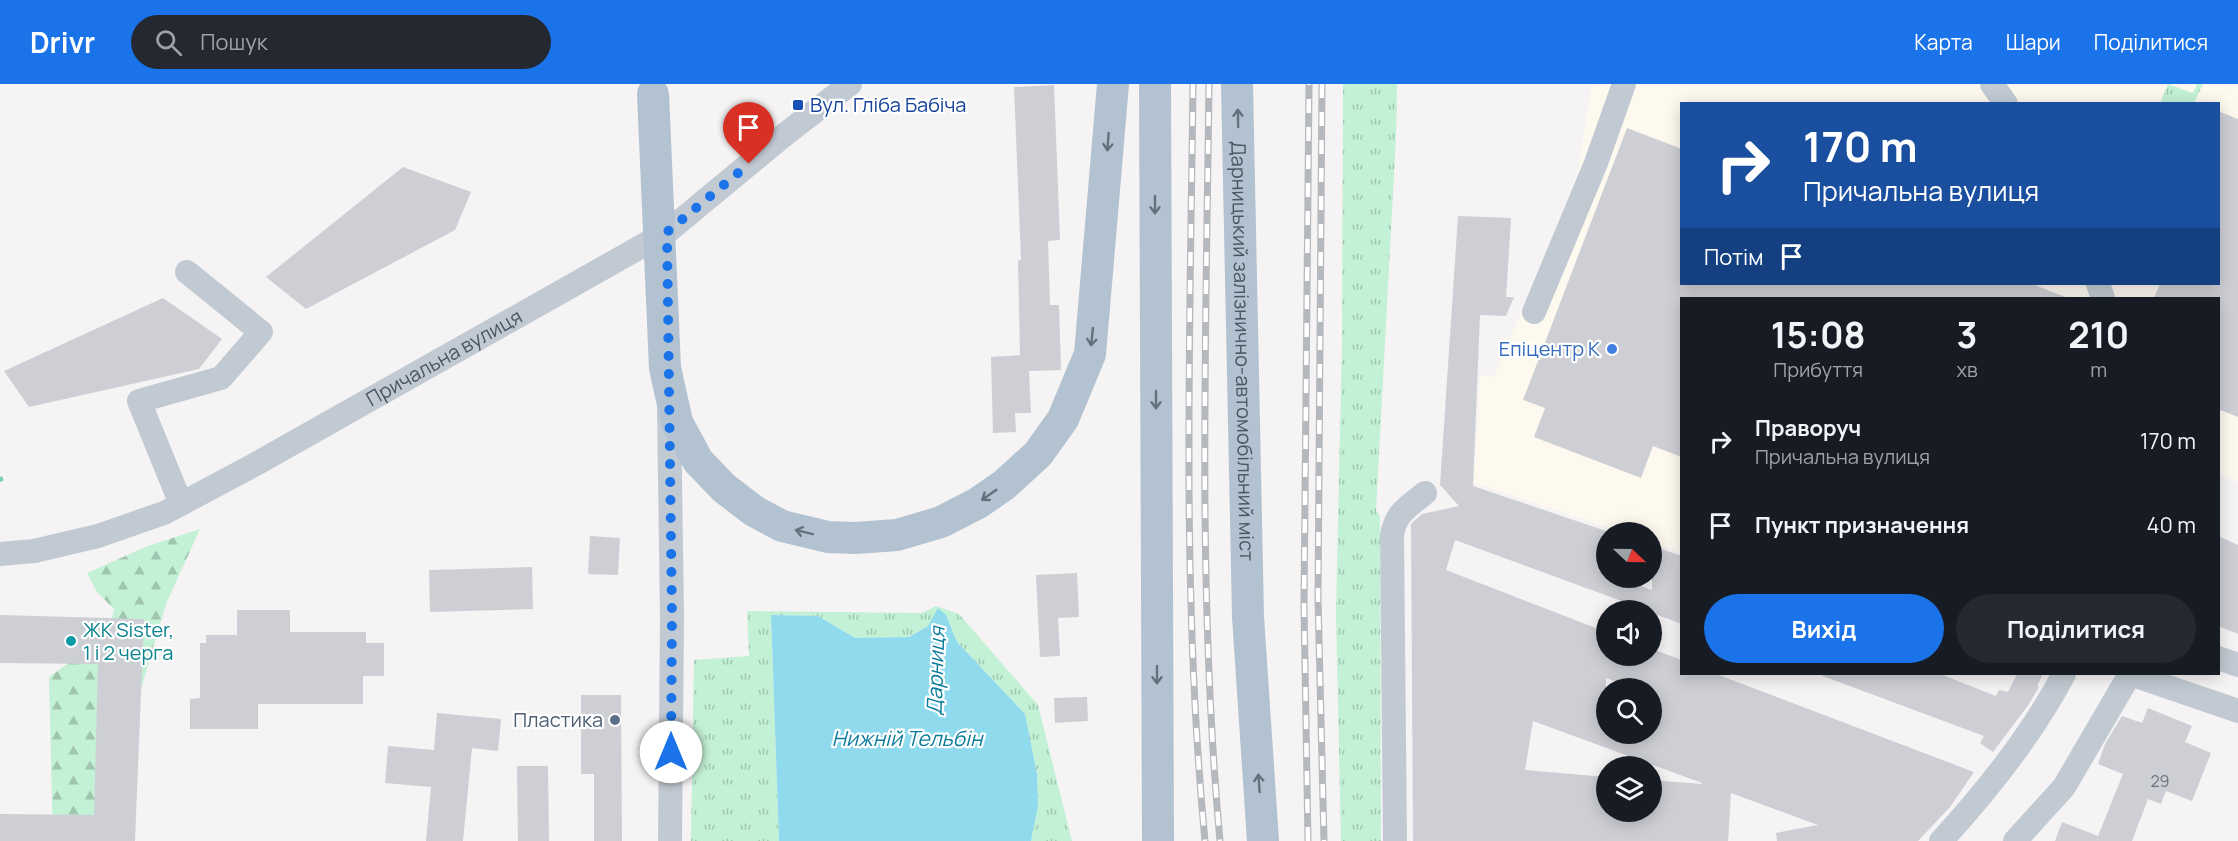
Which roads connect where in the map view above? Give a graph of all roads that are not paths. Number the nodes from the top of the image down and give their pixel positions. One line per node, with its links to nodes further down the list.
1 (850, 84): 9 (street, Причальна вулиця)
2 (1113, 84): 7 (main road, one-way to 7, bridge)
3 (1155, 84): 22 (main road, one-way to 22)
4 (1237, 84): 23 (main road, Дарницький залізнично-автомобільний міст, one-way to 4)
5 (1624, 84): 11 (street)
6 (1992, 84): 8 (street)
7 (653, 87)
8 (2005, 102)
9 (667, 232): 13 (street, Причальна вулиця); 21 (street)
10 (187, 272): 13 (street)
11 (1534, 312)
12 (1425, 493): 24 (street)
13 (181, 504): 14 (street, Причальна вулиця)
14 (0, 554)
15 (2220, 659): 16 (street)
16 (2238, 665)
17 (2063, 675): 25 (street)
18 (2129, 675): 26 (street)
19 (2133, 675): 20 (street)
20 (2238, 711)
21 (670, 841)
22 (1158, 841)
23 (1263, 841)
24 (1395, 841)
25 (1941, 841)
26 (2015, 841)

